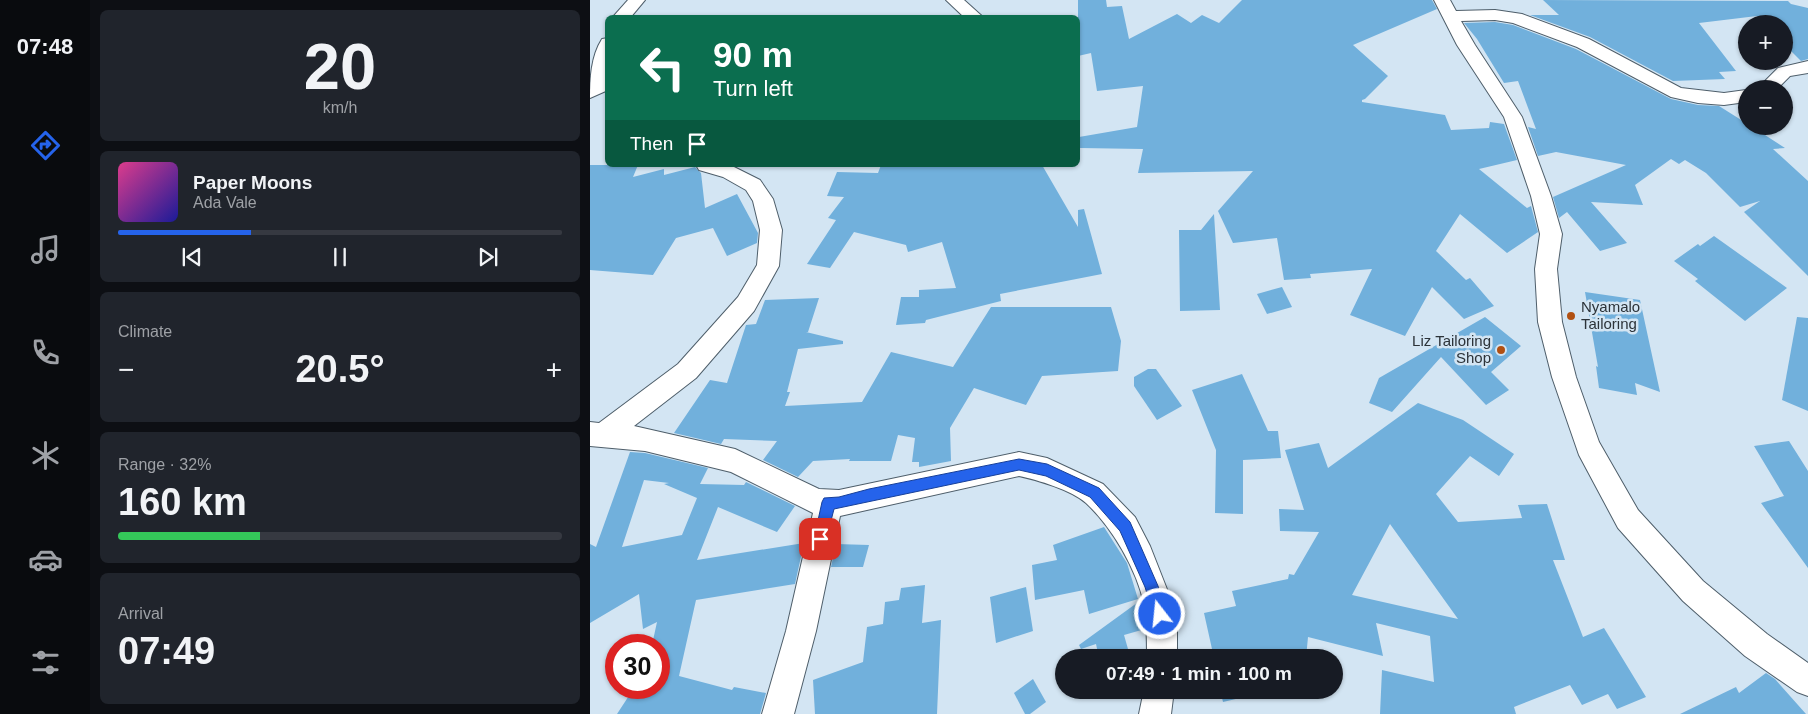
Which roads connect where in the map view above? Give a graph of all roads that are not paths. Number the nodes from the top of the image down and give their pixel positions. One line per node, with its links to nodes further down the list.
1 (637, 0): 4 (street)
2 (954, 0): 5 (street)
3 (1446, 8): 10 (street); 15 (street)
4 (623, 15)
5 (972, 15)
6 (605, 52): 9 (street)
7 (1808, 67): 8 (street)
8 (1776, 80)
9 (599, 90)
10 (1738, 97)
11 (713, 167): 12 (street)
12 (598, 434): 13 (street)
13 (828, 502): 14 (street); 17 (street)
14 (1162, 649)
15 (1808, 682)
16 (1158, 699): 18 (street)
17 (778, 714)
18 (1155, 714)

